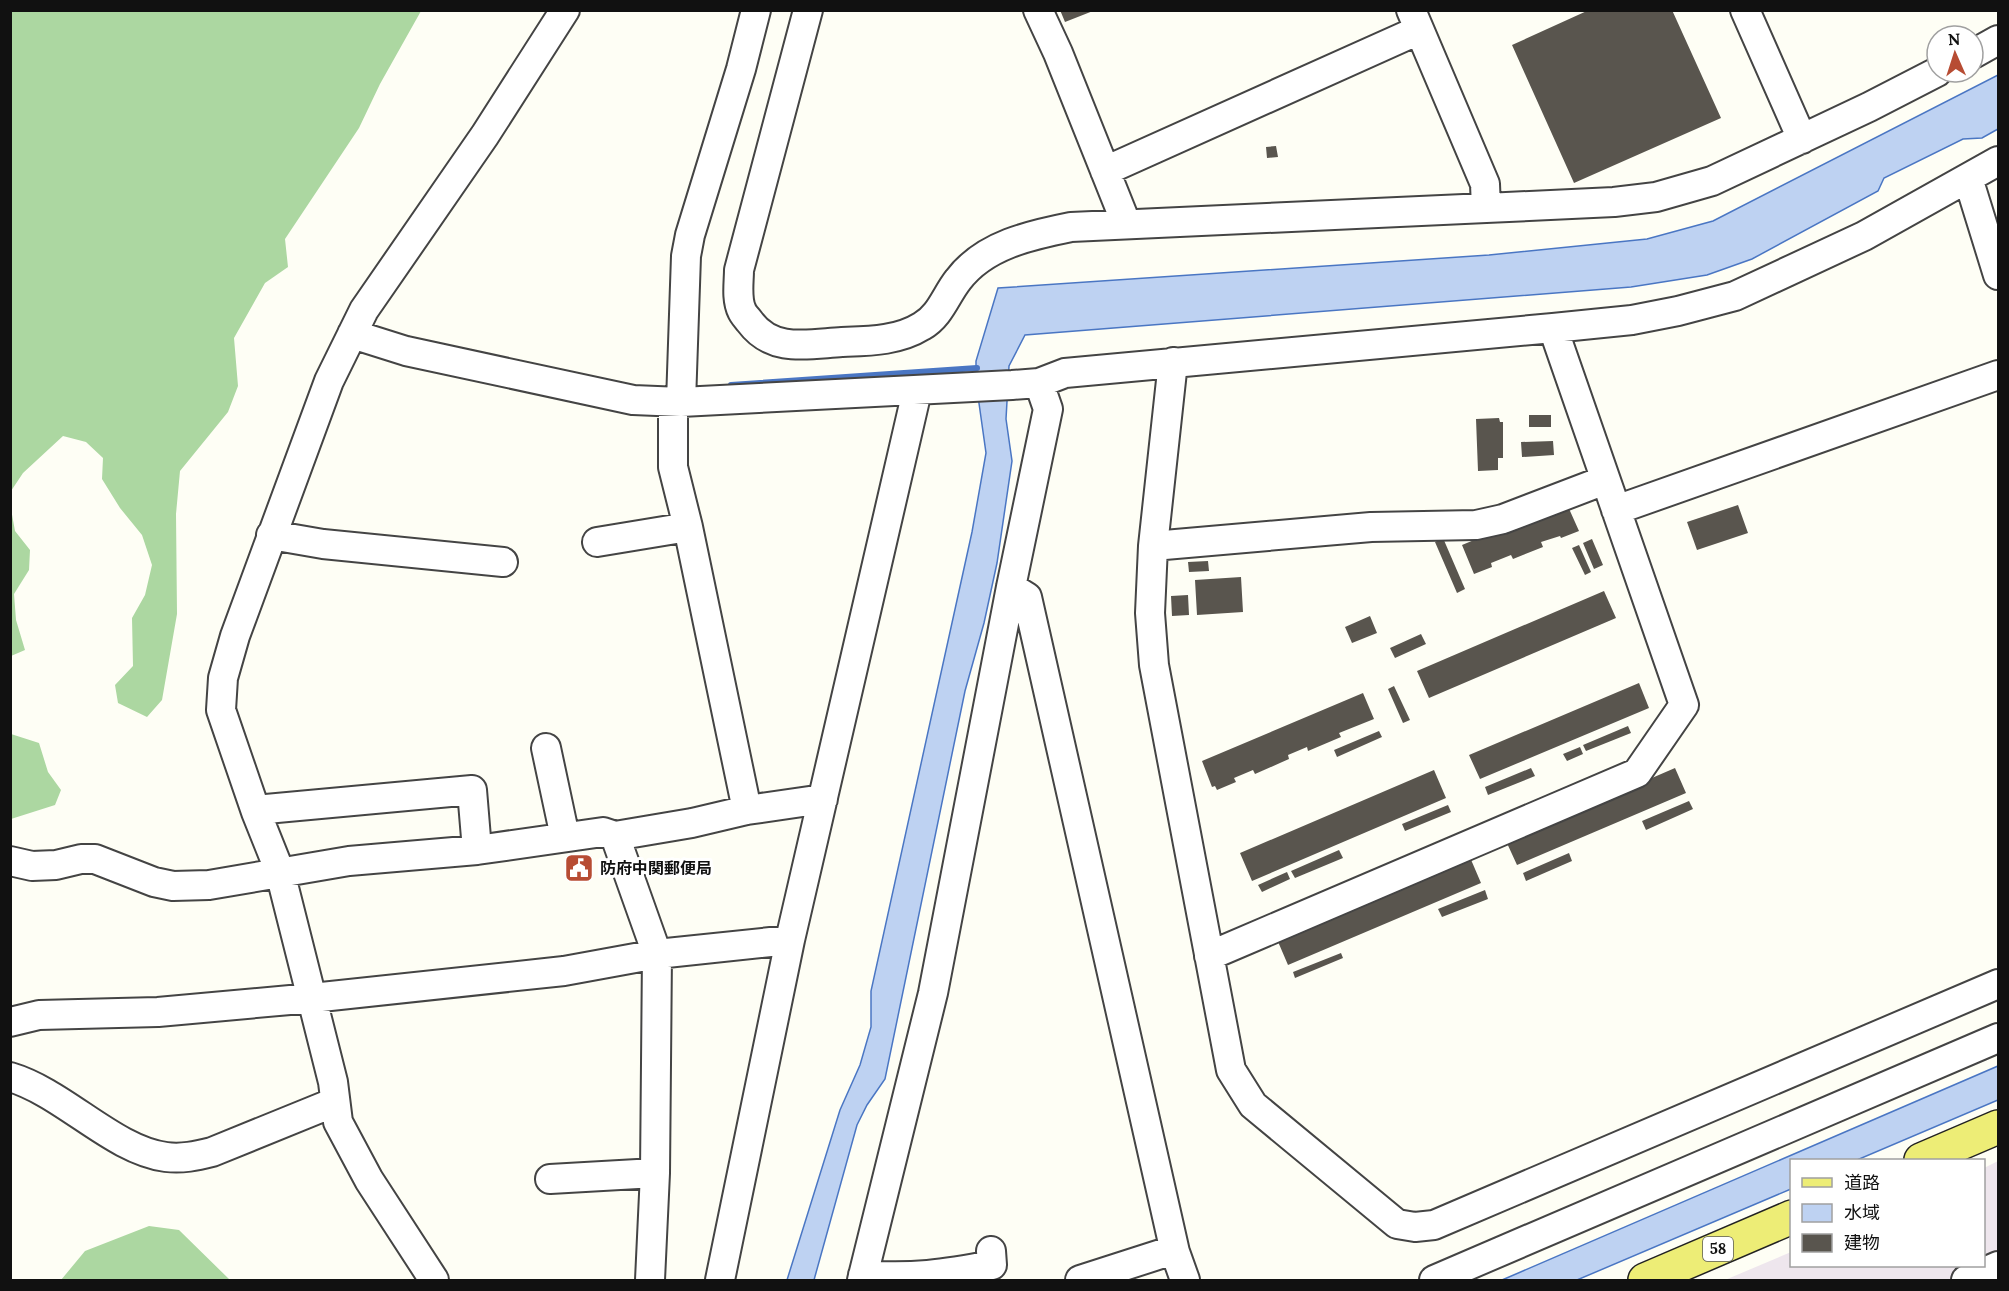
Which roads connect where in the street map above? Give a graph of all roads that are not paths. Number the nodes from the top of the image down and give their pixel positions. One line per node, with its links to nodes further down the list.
1 (565, 10): 16 (street)
2 (756, 10): 21 (street)
3 (808, 10): 13 (street)
4 (1038, 10): 10 (street)
5 (1745, 10): 8 (street)
6 (1415, 20): 10 (street); 12 (street)
7 (1925, 78): 8 (street)
8 (1802, 139): 12 (street)
9 (1998, 161): 11 (street)
10 (1105, 171): 13 (street)
11 (1968, 178): 14 (street); 15 (street)
12 (1486, 208): 13 (street)
13 (1126, 223)
14 (1998, 275)
15 (1553, 328): 17 (street); 22 (street)
16 (352, 334): 21 (street); 25 (street)
17 (1173, 362): 19 (street); 27 (street)
18 (1998, 375): 23 (street)
19 (1026, 384): 20 (street); 29 (street)
20 (917, 391): 21 (street); 31 (street)
21 (681, 402): 24 (street)
22 (1605, 480): 23 (street); 27 (street)
23 (1616, 510): 41 (street)
24 (688, 527): 26 (street); 32 (street)
25 (271, 536): 28 (street); 33 (street)
26 (597, 542)
27 (1153, 546): 41 (street)
28 (502, 562)
29 (1011, 587): 54 (street); 56 (street)
30 (546, 748): 35 (street)
31 (823, 799): 32 (street); 39 (street)
32 (747, 810): 34 (street)
33 (256, 812): 36 (street); 38 (street)
34 (615, 836): 35 (street); 40 (street)
35 (565, 837): 36 (street)
36 (477, 850): 38 (street)
37 (10, 861): 38 (street)
38 (280, 872): 43 (street)
39 (790, 940): 40 (street); 59 (street)
40 (657, 954): 43 (street); 50 (street)
41 (1209, 956): 42 (street)
42 (1998, 984)
43 (312, 998): 44 (street); 47 (street)
44 (10, 1022)
45 (1998, 1038): 62 (street)
46 (10, 1077): 47 (street)
47 (335, 1102): 57 (street)
48 (1998, 1127): 49 (main road)
49 (1926, 1159)
50 (655, 1173): 51 (street); 58 (street)
51 (550, 1179)
52 (1790, 1217): 63 (main road, 58)
53 (991, 1251): 56 (street)
54 (1175, 1252): 60 (street); 61 (street)
55 (1998, 1266): 64 (street)
56 (862, 1278)
57 (434, 1281)
58 (650, 1281)
59 (720, 1281)
60 (1080, 1281)
61 (1185, 1281)
62 (1434, 1281)
63 (1645, 1281)
64 (1966, 1281)

